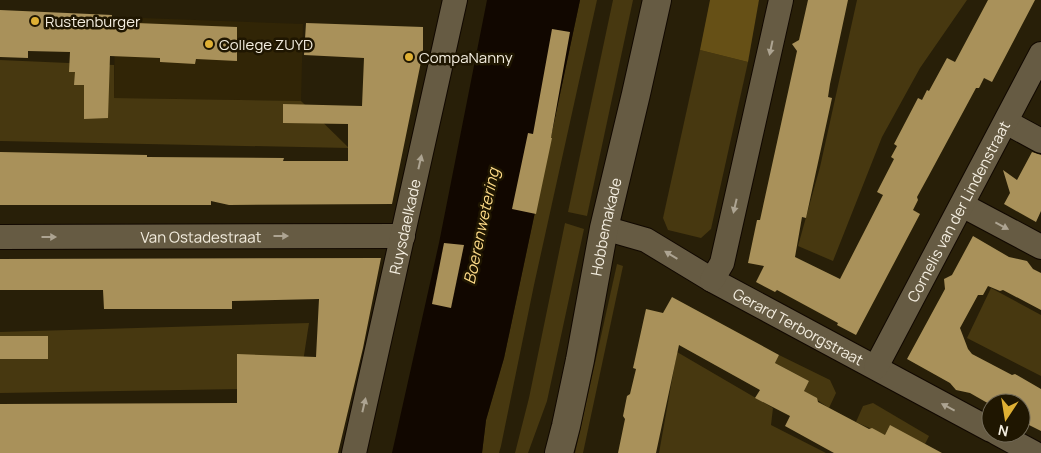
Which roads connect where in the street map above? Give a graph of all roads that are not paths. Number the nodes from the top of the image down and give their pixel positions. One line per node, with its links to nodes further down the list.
1 (455, 0): 9 (street, Ruysdaelkade, one-way to 1)
2 (656, 0): 8 (main road, Hobbemakade)
3 (781, 0): 12 (street, one-way to 12)
4 (1041, 54): 5 (street, Cornelis van der Lindenstraat)
5 (1006, 122): 6 (street); 7 (street, Cornelis van der Lindenstraat)
6 (1041, 141)
7 (962, 205): 11 (street, one-way to 11); 13 (street, Cornelis van der Lindenstraat)
8 (604, 228): 12 (street, Gerard Terborgstraat, one-way to 8); 17 (main road, Hobbemakade)
9 (403, 236): 10 (street, Van Ostadestraat, one-way to 9); 16 (street, Ruysdaelkade, one-way to 9)
10 (0, 237)
11 (1041, 248)
12 (712, 280): 13 (street, Gerard Terborgstraat)
13 (876, 368): 14 (street, Gerard Terborgstraat, one-way to 13)
14 (981, 425)
15 (1016, 443): 18 (street)
16 (354, 453)
17 (559, 453)
18 (1034, 453)

